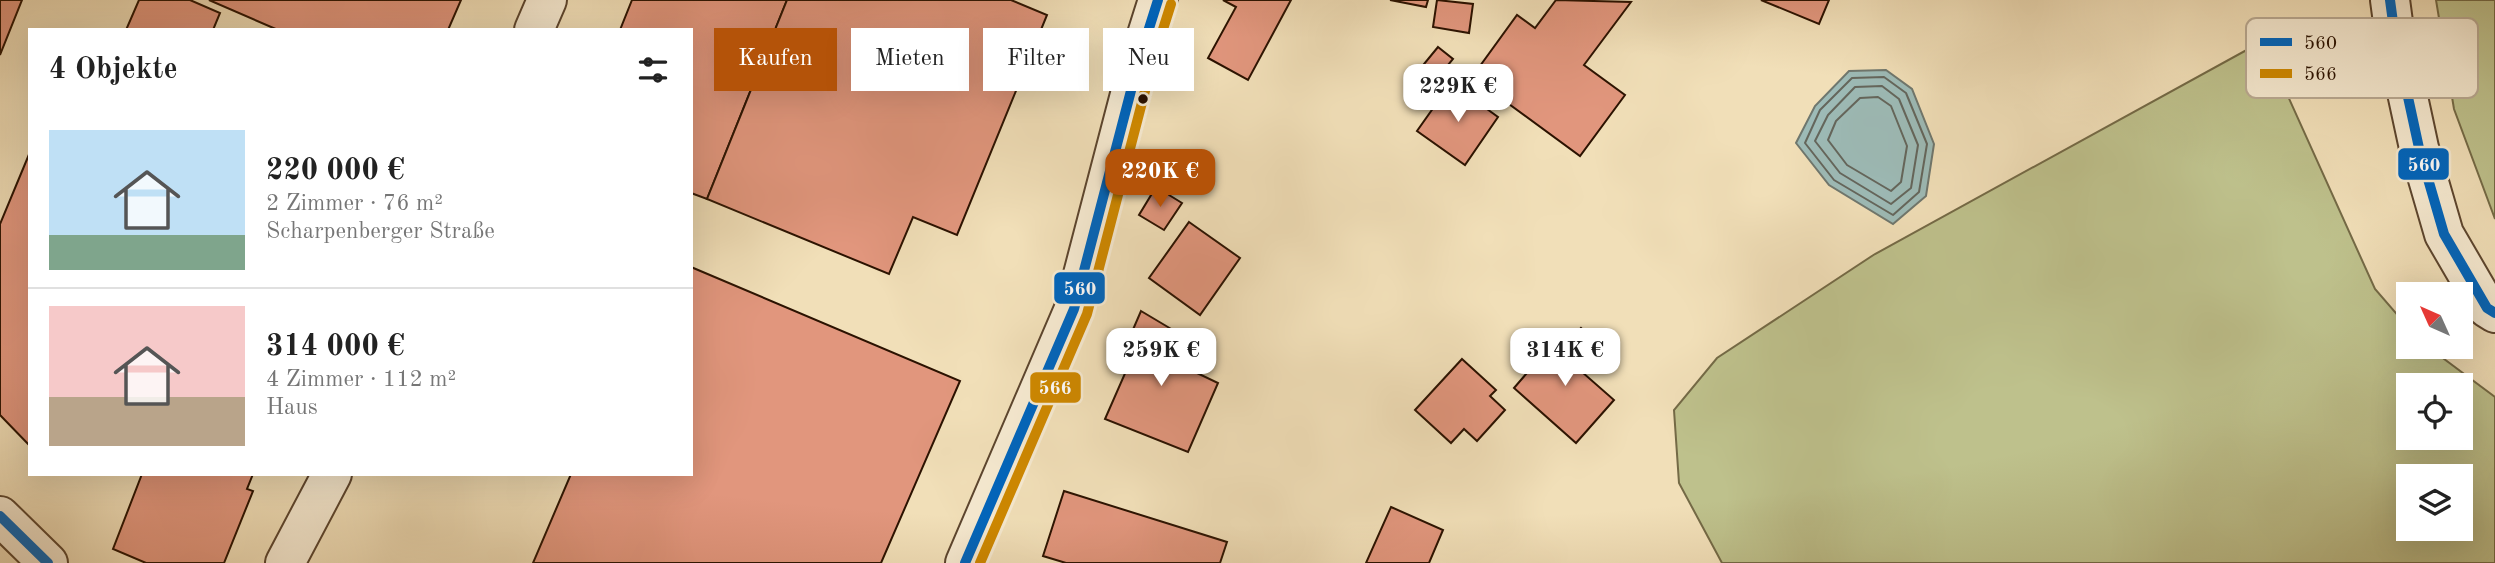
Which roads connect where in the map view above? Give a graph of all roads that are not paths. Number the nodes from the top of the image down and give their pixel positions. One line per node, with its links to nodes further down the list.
1 (547, 0): 5 (street)
2 (1158, 0): 12 (street)
3 (2390, 0): 4 (street)
4 (2392, 18)
5 (535, 28)
6 (2408, 98): 7 (street)
7 (2495, 313)
8 (331, 476): 11 (street)
9 (0, 516): 10 (street)
10 (48, 563)
11 (285, 563)
12 (965, 563)

